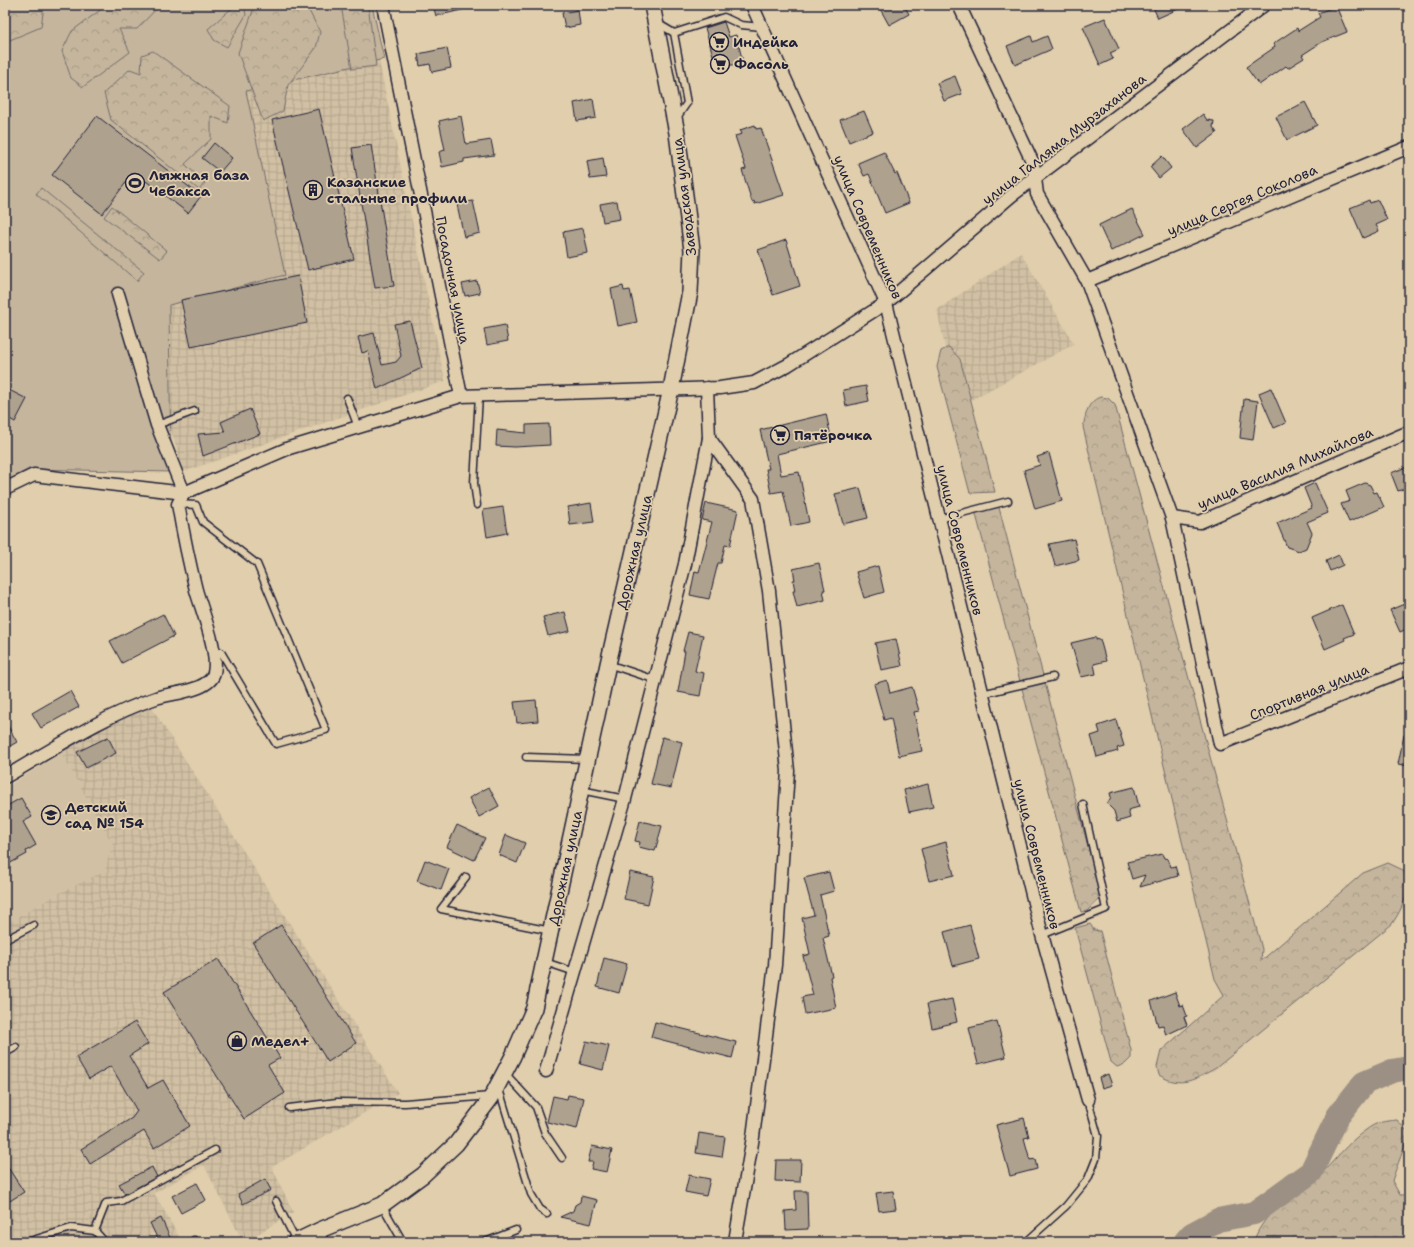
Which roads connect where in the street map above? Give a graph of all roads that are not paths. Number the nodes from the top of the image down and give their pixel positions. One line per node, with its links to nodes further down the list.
1 (382, 5): 18 (street, Посадочная улица)
2 (652, 5): 6 (street, Заводская улица)
3 (752, 5): 7 (street, улица Современников)
4 (959, 5): 11 (street)
5 (1264, 5): 11 (street, улица Галляма Мурзаханова)
6 (655, 22): 8 (lane); 9 (street, Заводская улица)
7 (763, 27): 8 (lane); 14 (street, улица Современников)
8 (674, 32): 9 (lane)
9 (674, 122): 16 (street, Заводская улица)
10 (1409, 147): 12 (street, улица Сергея Соколова)
11 (1034, 178): 12 (street); 14 (street, улица Галляма Мурзаханова)
12 (1087, 281): 29 (street)
13 (118, 294): 21 (street)
14 (886, 302): 15 (street, улица Галляма Мурзаханова); 30 (street, улица Современников)
15 (707, 388): 16 (street, улица Галляма Мурзаханова); 24 (street)
16 (671, 389): 17 (street, улица Галляма Мурзаханова); 32 (street, Дорожная улица)
17 (479, 395): 18 (street, улица Галляма Мурзаханова); 28 (lane)
18 (461, 396): 22 (street, улица Галляма Мурзаханова)
19 (347, 398): 22 (lane)
20 (195, 411): 21 (lane)
21 (157, 425): 26 (street)
22 (358, 427): 26 (street, улица Галляма Мурзаханова)
23 (1409, 432): 29 (street, улица Василия Михайлова)
24 (709, 438): 35 (street); 64 (street)
25 (5, 490): 26 (street)
26 (181, 498): 31 (street); 31 (lane)
27 (1008, 502): 30 (lane)
28 (477, 505)
29 (1172, 518): 33 (street, Спортивная улица)
30 (939, 519): 36 (street, улица Современников)
31 (214, 652): 39 (street)
32 (608, 664): 35 (lane); 38 (street, Дорожная улица)
33 (1409, 668)
34 (1053, 677): 36 (lane)
35 (656, 680): 41 (street)
36 (982, 694): 46 (street, улица Современников)
37 (526, 757): 38 (lane)
38 (588, 759): 40 (street, Дорожная улица)
39 (5, 777)
40 (581, 790): 41 (lane); 45 (street, Дорожная улица)
41 (625, 799): 49 (street)
42 (1083, 804): 46 (lane)
43 (466, 877): 45 (lane)
44 (34, 925): 47 (lane)
45 (552, 931): 48 (street, Дорожная улица)
46 (1042, 935): 54 (street, улица Современников)
47 (5, 940)
48 (545, 962): 49 (lane); 53 (street, Дорожная улица)
49 (575, 972): 52 (street)
50 (16, 1047): 51 (lane)
51 (5, 1053)
52 (546, 1071)
53 (498, 1084): 55 (lane); 57 (lane); 59 (street, Дорожная улица); 60 (lane)
54 (1088, 1100): 70 (lane)
55 (289, 1108)
56 (215, 1150): 62 (lane)
57 (562, 1158)
58 (276, 1201): 67 (lane)
59 (382, 1205): 63 (street, Дорожная улица); 68 (lane)
60 (548, 1214)
61 (516, 1230): 69 (lane)
62 (95, 1231): 65 (lane); 66 (lane)
63 (322, 1236): 67 (street, Дорожная улица)
64 (735, 1241)
65 (27, 1242)
66 (105, 1242)
67 (296, 1242)
68 (403, 1242)
69 (485, 1242)
70 (1026, 1242)

